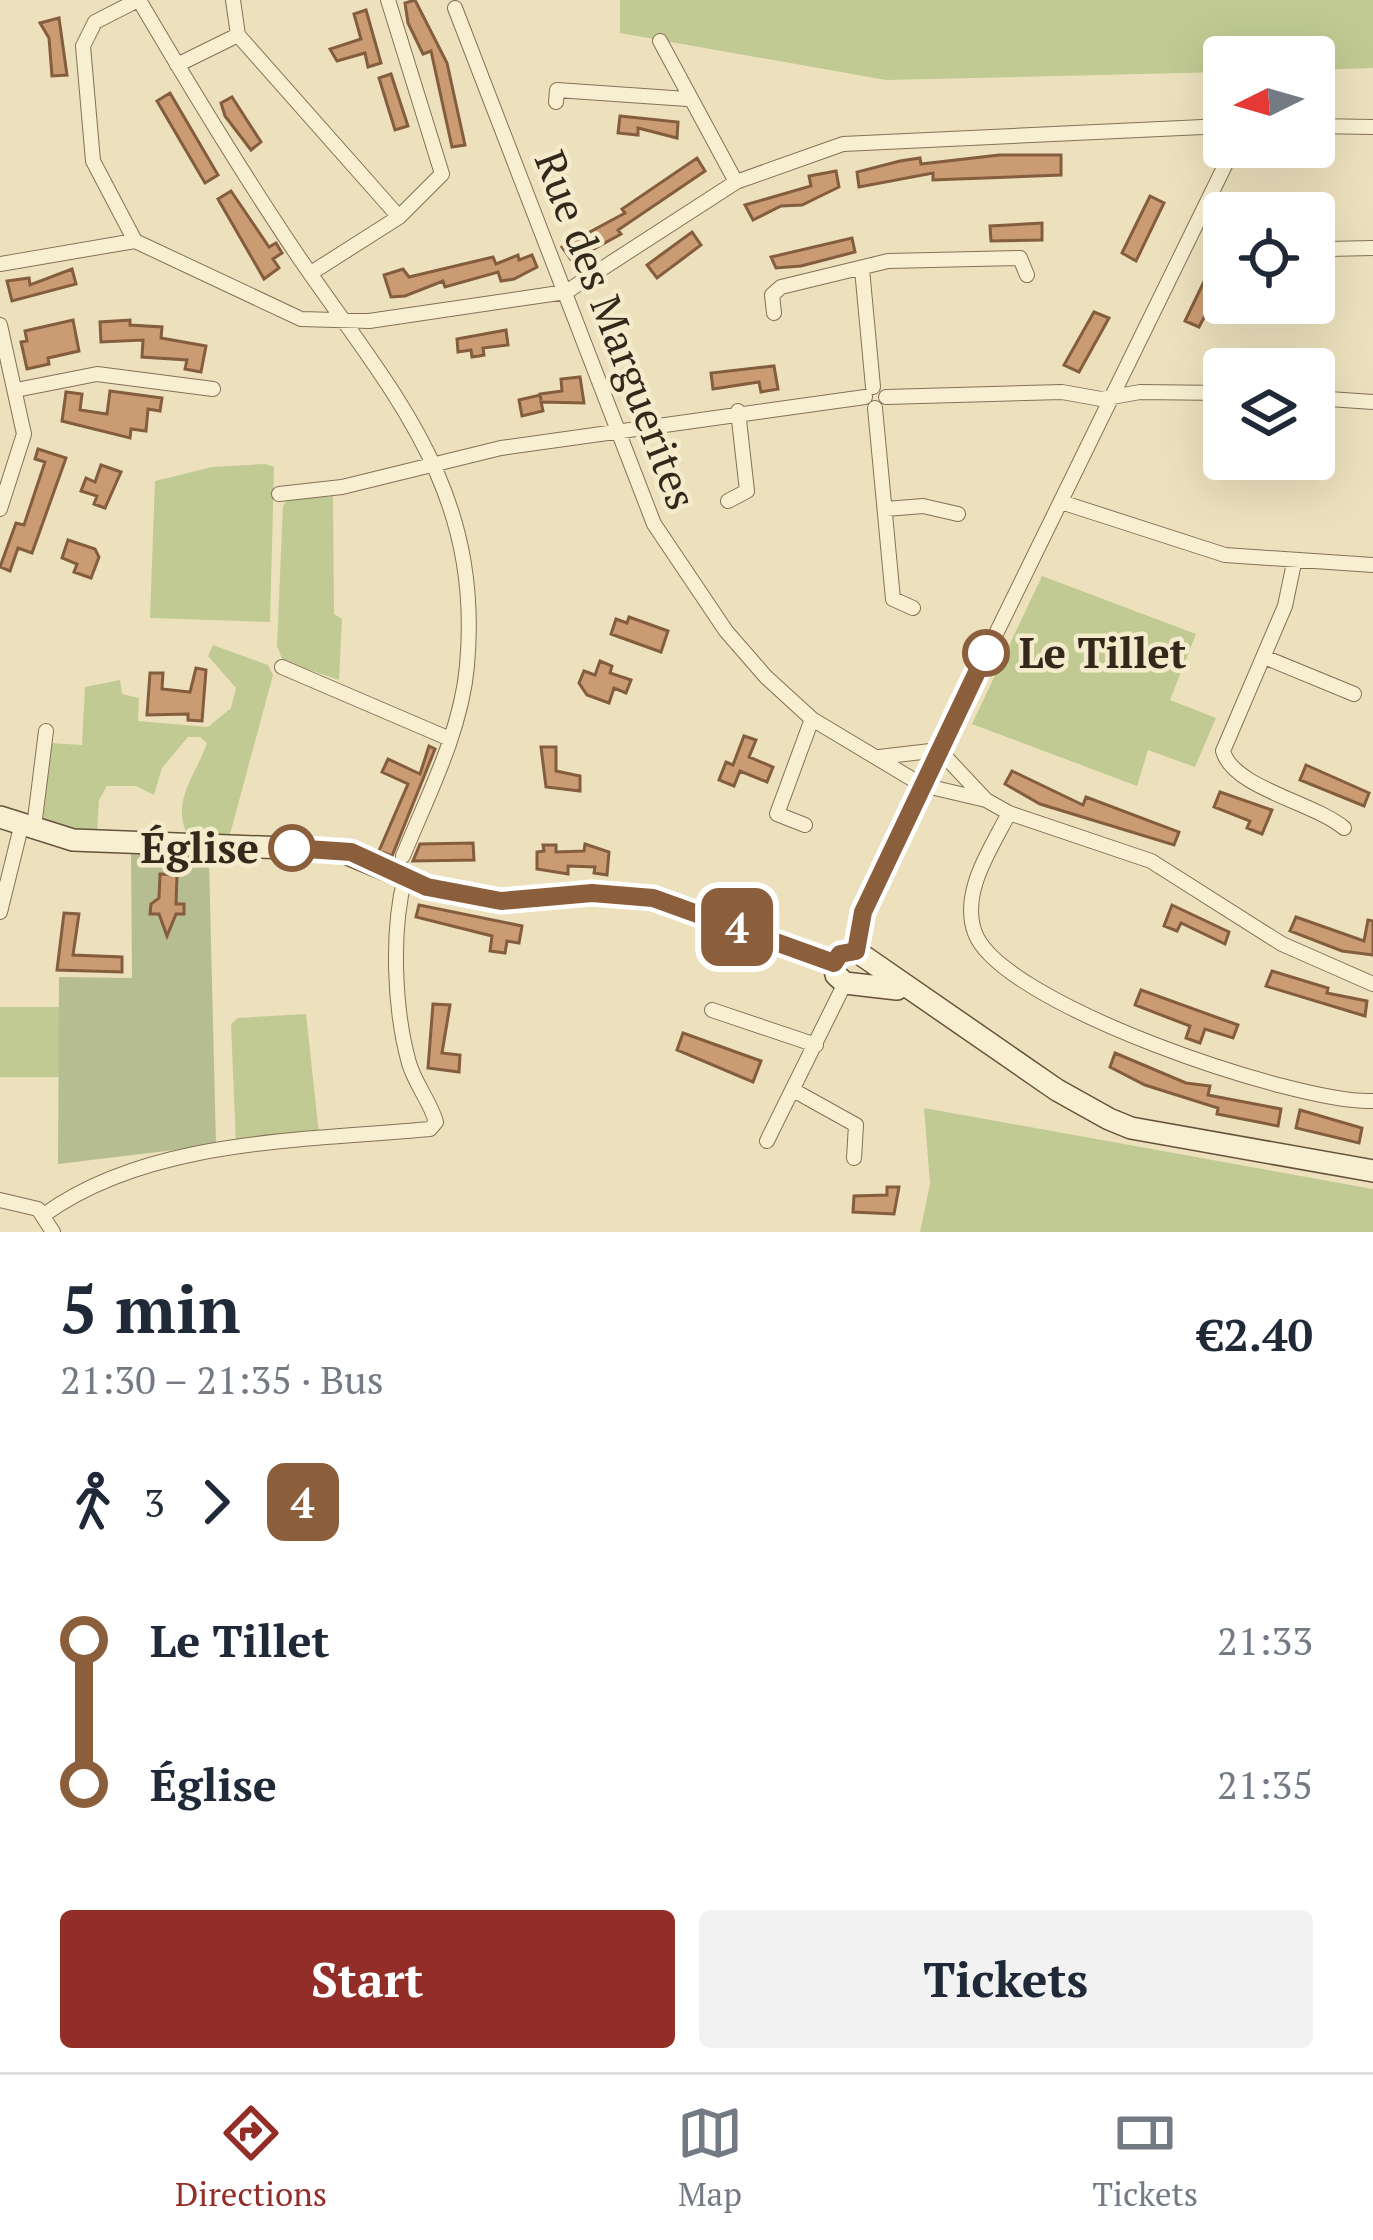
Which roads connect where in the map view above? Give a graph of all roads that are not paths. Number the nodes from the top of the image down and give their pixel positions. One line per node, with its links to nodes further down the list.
1 (139, 0): 7 (street); 16 (street)
2 (233, 0): 5 (street)
3 (388, 0): 15 (street)
4 (455, 8): 23 (street, Rue des Marguerites)
5 (238, 35): 7 (street); 15 (street)
6 (660, 41): 8 (street)
7 (177, 65): 21 (street)
8 (687, 99): 9 (street); 14 (street)
9 (556, 102)
10 (1335, 126): 12 (street)
11 (1203, 127): 14 (street)
12 (1373, 127)
13 (1224, 168): 35 (street)
14 (736, 182): 23 (street)
15 (399, 217): 21 (street)
16 (135, 241): 19 (street); 25 (street)
17 (1373, 248): 18 (street)
18 (1335, 249)
19 (0, 264)
20 (862, 269): 22 (street); 24 (street); 32 (street)
21 (310, 273): 25 (street)
22 (1027, 275)
23 (566, 292): 26 (street); 37 (street, Rue des Marguerites)
24 (774, 313)
25 (342, 318): 26 (street); 28 (street)
26 (369, 321): 28 (street)
27 (0, 325): 30 (street)
28 (356, 338): 38 (street)
29 (213, 388): 30 (street)
30 (16, 390): 42 (street)
31 (1203, 393): 35 (street)
32 (875, 398): 35 (street); 36 (street); 43 (street)
33 (1335, 399): 34 (street)
34 (1373, 402)
35 (1107, 404): 41 (street)
36 (738, 412): 37 (street); 40 (street)
37 (616, 430): 38 (street); 51 (street, Rue des Marguerites)
38 (436, 460): 39 (street); 53 (street)
39 (279, 494)
40 (728, 501)
41 (1061, 502): 45 (street); 54 (street)
42 (0, 509)
43 (886, 509): 44 (street); 47 (street)
44 (958, 514)
45 (1294, 563): 46 (street); 48 (street)
46 (1373, 565)
47 (913, 608)
48 (1264, 657): 50 (street); 61 (street)
49 (282, 667): 53 (street)
50 (1354, 694)
51 (812, 719): 55 (street, Rue des Marguerites); 60 (street)
52 (46, 731): 59 (street)
53 (450, 739): 62 (street)
54 (939, 750): 55 (street); 56 (street); 57 (street)
55 (877, 757): 56 (street, Rue des Marguerites)
56 (922, 785): 57 (street, Rue des Marguerites); 64 (street)
57 (986, 800): 58 (street)
58 (1009, 813): 65 (street); 69 (street)
59 (19, 822): 62 (street); 63 (street)
60 (805, 825)
61 (1344, 828)
62 (404, 867): 64 (street); 74 (street)
63 (0, 912)
64 (852, 968): 67 (street); 72 (street)
65 (1373, 984)
66 (712, 1010): 67 (street)
67 (816, 1045): 68 (street)
68 (793, 1090): 70 (street); 71 (street)
69 (1373, 1101)
70 (766, 1142)
71 (854, 1158)
72 (1373, 1171)
73 (4, 1204): 74 (street)
74 (45, 1214): 75 (street)
75 (53, 1232)

